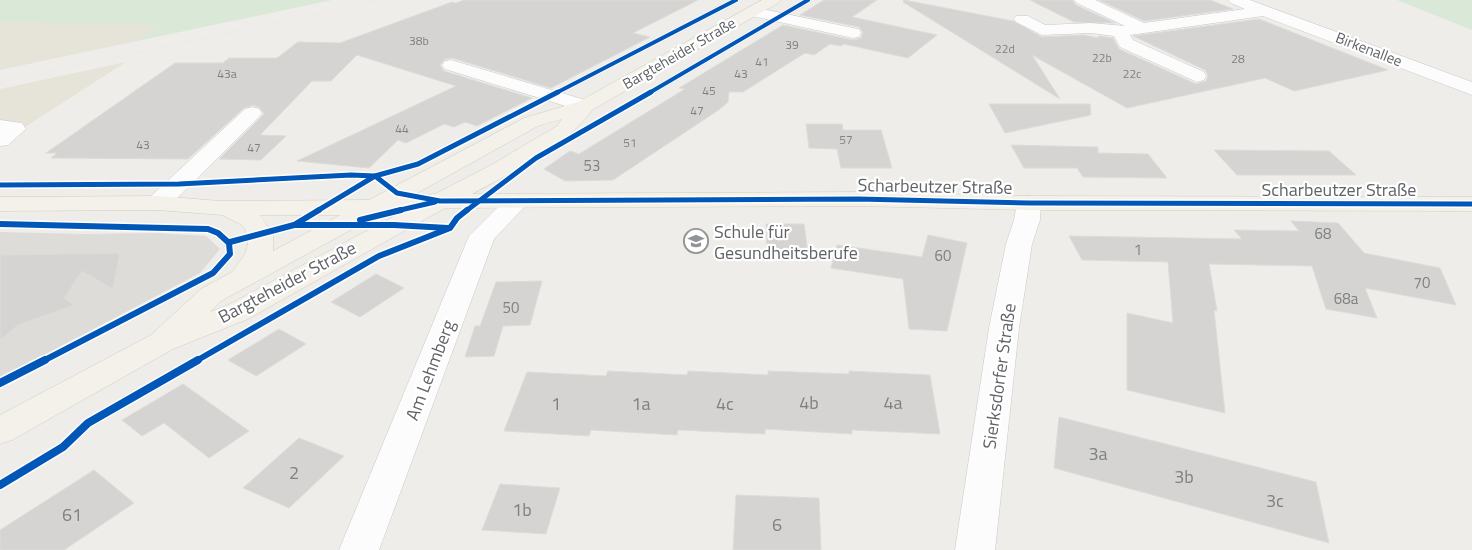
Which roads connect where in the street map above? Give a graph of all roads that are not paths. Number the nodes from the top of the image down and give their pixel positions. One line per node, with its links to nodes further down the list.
1 (773, 0): 5 (main road, Bargteheider Straße)
2 (1082, 0): 7 (street)
3 (1236, 0): 4 (street, Birkenallee)
4 (1265, 11): 7 (street, Birkenallee); 11 (street, Birkenallee)
5 (753, 12): 9 (street); 15 (main road, Bargteheider Straße)
6 (1022, 20): 8 (street, Birkenallee)
7 (1144, 28): 8 (street, Birkenallee)
8 (1120, 32): 13 (street)
9 (853, 33)
10 (1372, 34): 11 (street)
11 (1346, 41): 14 (street, Birkenallee)
12 (452, 65): 15 (street)
13 (1197, 76)
14 (1472, 89)
15 (585, 106): 19 (main road, Bargteheider Straße); 20 (main road, Bargteheider Straße)
16 (252, 112): 22 (street)
17 (0, 126): 18 (street)
18 (0, 140)
19 (397, 193): 20 (main road, Scharbeutzer Straße); 22 (main road, Scharbeutzer Straße); 26 (main road, Bargteheider Straße)
20 (440, 201): 21 (main road, Scharbeutzer Straße); 26 (main road, Scharbeutzer Straße); 29 (main road, Bargteheider Straße)
21 (518, 201): 23 (main road, Scharbeutzer Straße); 31 (street, Am Lehmberg)
22 (158, 203): 24 (main road, Scharbeutzer Straße); 27 (main road, Scharbeutzer Straße)
23 (1029, 203): 25 (main road, Scharbeutzer Straße); 32 (street, Sierksdorfer Straße)
24 (0, 204)
25 (1472, 204)
26 (372, 206): 27 (main road, Scharbeutzer Straße); 28 (main road, Bargteheider Straße)
27 (220, 208): 28 (main road)
28 (240, 280): 29 (main road, Bargteheider Straße)
29 (162, 342): 30 (main road, Bargteheider Straße)
30 (0, 431)
31 (359, 550)
32 (975, 550)

